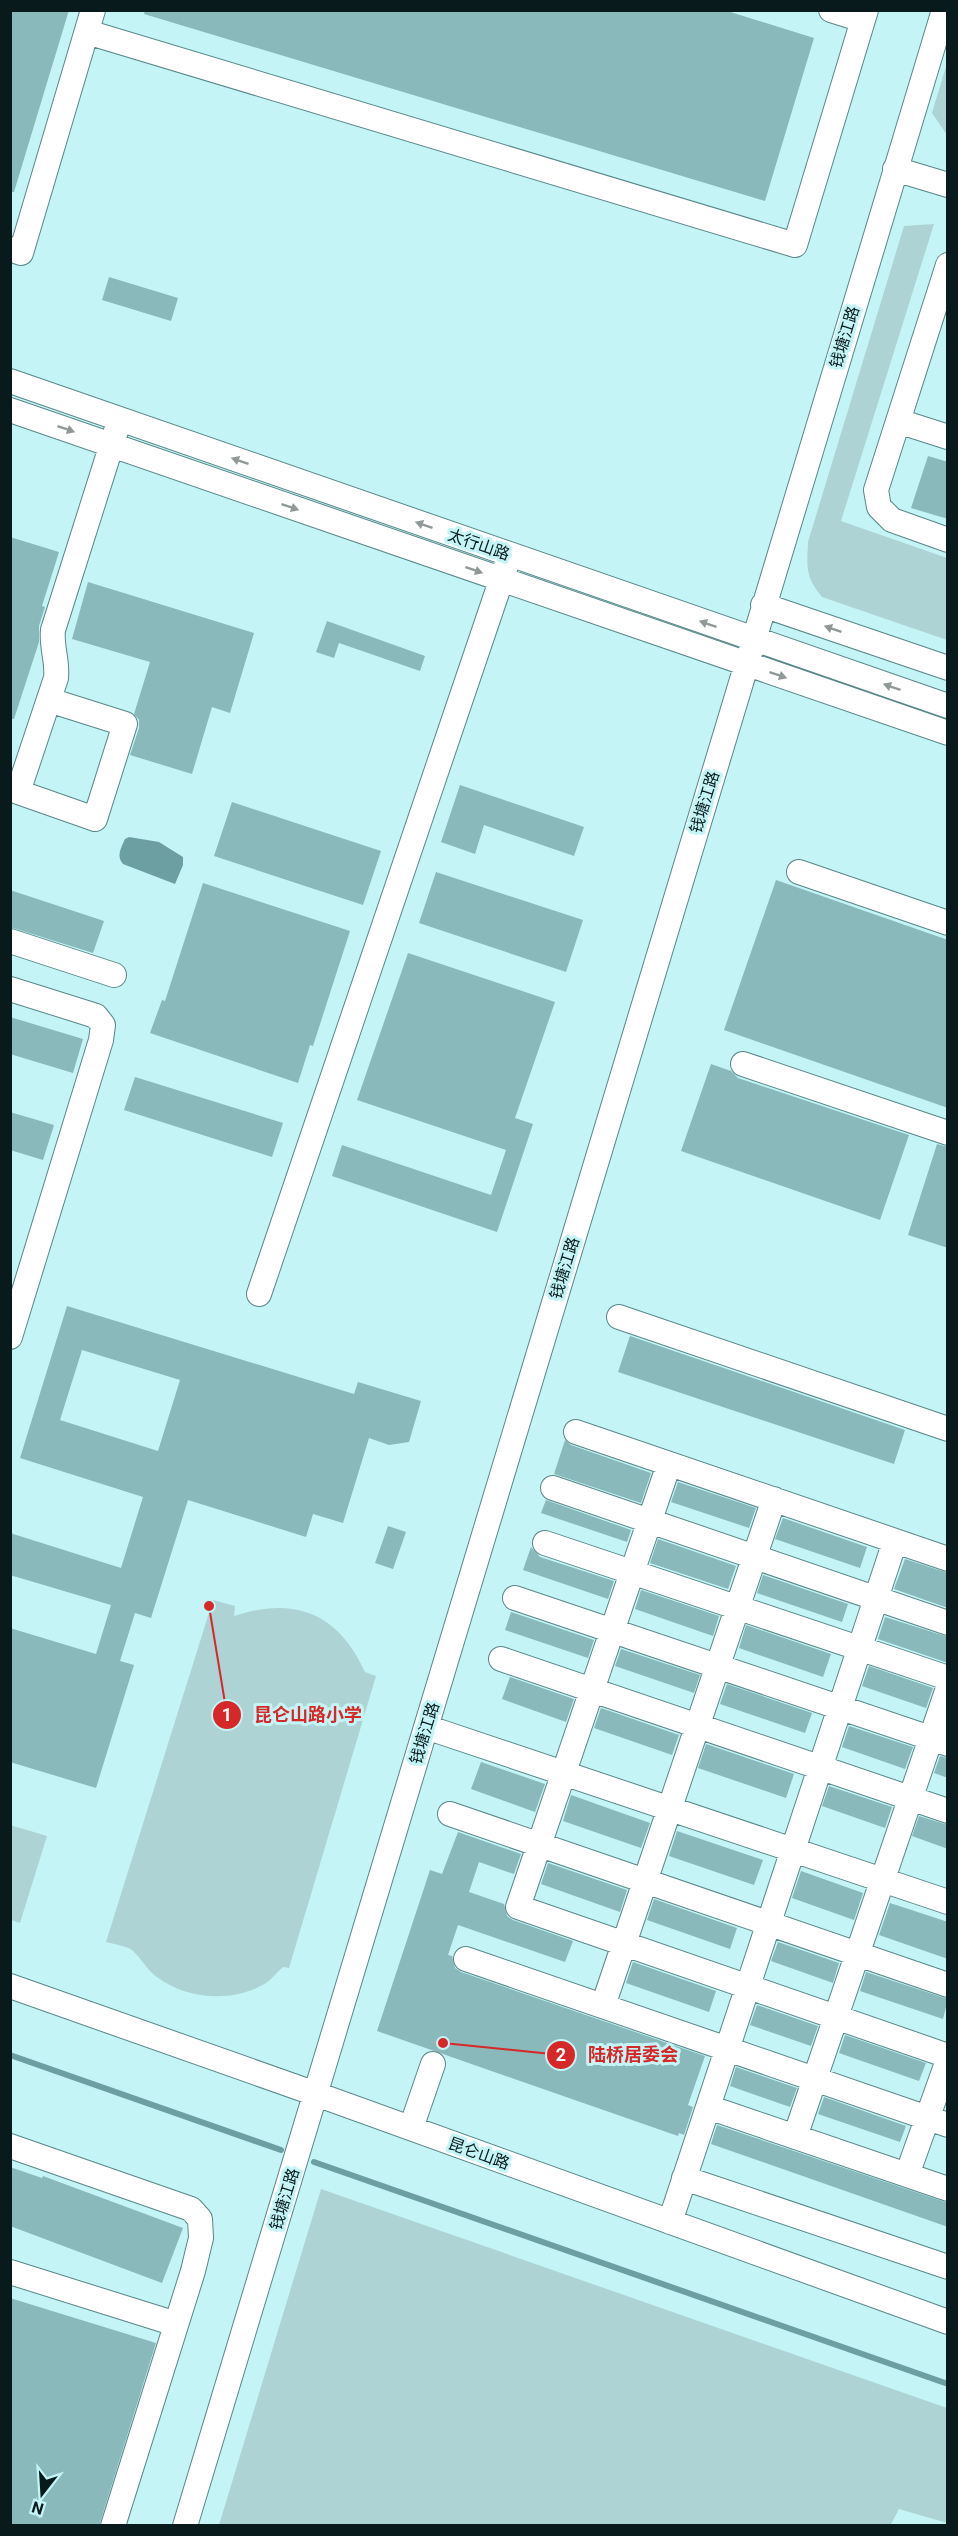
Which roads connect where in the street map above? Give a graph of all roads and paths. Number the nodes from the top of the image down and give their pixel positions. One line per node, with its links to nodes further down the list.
1 (831, 10): 3 (street)
2 (944, 10): 5 (street, 钱塘江路)
3 (865, 15): 4 (street)
4 (90, 21): 7 (street)
5 (896, 169): 6 (street); 18 (street, 钱塘江路)
6 (948, 185)
7 (10, 249)
8 (948, 265): 12 (street)
9 (10, 381): 11 (street, 太行山路)
10 (10, 410): 14 (street, 太行山路, one-way to 14)
11 (120, 419): 14 (street); 16 (street, 太行山路, one-way to 11)
12 (898, 421): 13 (street); 15 (street)
13 (948, 437)
14 (111, 445): 17 (street, 太行山路, one-way to 17); 22 (street)
15 (948, 540)
16 (510, 555): 17 (street); 19 (street, 太行山路, one-way to 16)
17 (501, 580): 20 (street, 太行山路); 32 (street)
18 (763, 605): 19 (street, 钱塘江路); 21 (street, one-way to 18)
19 (753, 639): 20 (street, 钱塘江路); 23 (street, 太行山路, one-way to 19)
20 (745, 664): 24 (street, 太行山路, one-way to 24); 59 (street, 钱塘江路)
21 (948, 668)
22 (49, 700): 22 (street)
23 (948, 706)
24 (948, 733)
25 (799, 872): 26 (street)
26 (948, 923)
27 (10, 941): 28 (street)
28 (114, 975)
29 (10, 989): 34 (street)
30 (743, 1064): 31 (street)
31 (948, 1133)
32 (259, 1294)
33 (619, 1317): 35 (street)
34 (10, 1337)
35 (948, 1429)
36 (576, 1432): 37 (street)
37 (669, 1464): 39 (street); 40 (street)
38 (553, 1488): 40 (street)
39 (774, 1499): 41 (street); 43 (street)
40 (650, 1521): 43 (street); 45 (street)
41 (895, 1541): 44 (street); 47 (street)
42 (545, 1543): 45 (street)
43 (754, 1557): 47 (street); 48 (street)
44 (948, 1559)
45 (632, 1572): 48 (street); 50 (street)
46 (515, 1598): 50 (street)
47 (876, 1598): 49 (street); 51 (street)
48 (737, 1607): 51 (street); 53 (street)
49 (948, 1623)
50 (612, 1631): 53 (street); 56 (street)
51 (859, 1649): 54 (street); 57 (street)
52 (501, 1659): 56 (street)
53 (717, 1667): 57 (street); 58 (street)
54 (948, 1678)
55 (948, 1688): 60 (street)
56 (592, 1690): 58 (street); 62 (street)
57 (839, 1708): 60 (street); 61 (street)
58 (698, 1726): 61 (street); 64 (street)
59 (426, 1727): 62 (street); 85 (street, 钱塘江路)
60 (939, 1741): 63 (street)
61 (820, 1767): 63 (street); 68 (street)
62 (564, 1773): 64 (street); 67 (street)
63 (910, 1798): 65 (street); 69 (street)
64 (670, 1809): 68 (street); 70 (street)
65 (948, 1810)
66 (450, 1814): 67 (street)
67 (540, 1845): 70 (street); 73 (street)
68 (792, 1850): 69 (street); 72 (street)
69 (882, 1880): 71 (street); 74 (street)
70 (646, 1881): 72 (street); 73 (street)
71 (948, 1902)
72 (768, 1923): 74 (street); 78 (street)
73 (624, 1944): 78 (street); 79 (street)
74 (857, 1954): 76 (street); 80 (street)
75 (466, 1959): 79 (street)
76 (948, 1985)
77 (10, 1986): 85 (street, 昆仑山路)
78 (747, 1986): 80 (street); 81 (street)
79 (603, 2006): 81 (street)
80 (836, 2017): 82 (street); 84 (street)
81 (727, 2049): 84 (street); 86 (street)
82 (948, 2058): 87 (street)
83 (433, 2064): 88 (street)
84 (815, 2079): 87 (street); 89 (street)
85 (316, 2094): 88 (street, 昆仑山路); 100 (street, 钱塘江路)
86 (708, 2107): 89 (street); 92 (street)
87 (937, 2121): 91 (street)
88 (411, 2128): 94 (street, 昆仑山路)
89 (795, 2137): 91 (street)
90 (10, 2146): 98 (street)
91 (907, 2175): 93 (street)
92 (684, 2178): 94 (street); 95 (street)
93 (948, 2189)
94 (670, 2222): 97 (street, 昆仑山路)
95 (948, 2267)
96 (10, 2272): 98 (street)
97 (948, 2322)
98 (176, 2324): 99 (street)
99 (113, 2526)
100 (185, 2526)

